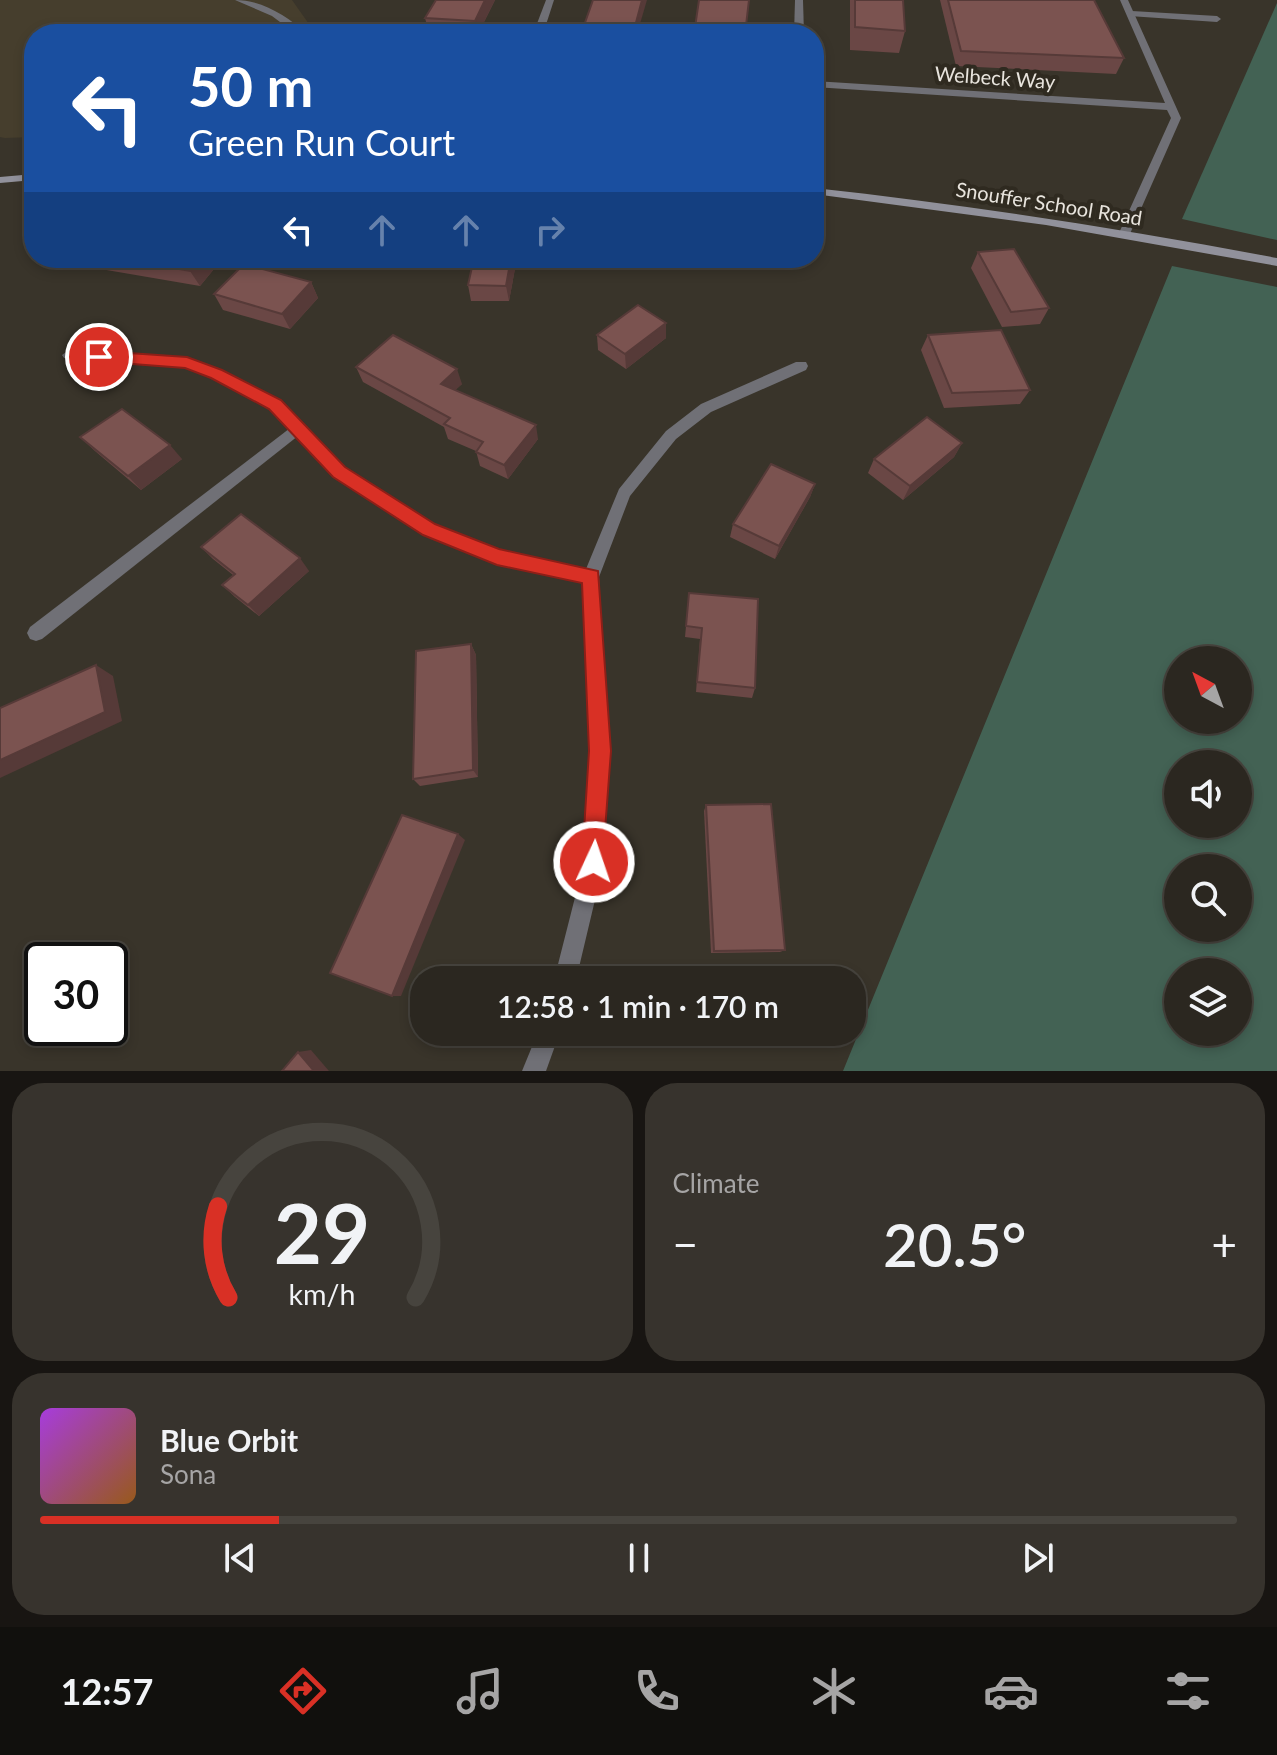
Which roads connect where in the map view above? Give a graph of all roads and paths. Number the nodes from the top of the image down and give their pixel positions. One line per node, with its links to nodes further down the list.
1 (239, 0): 7 (street)
2 (550, 0): 8 (street)
3 (799, 0): 9 (street)
4 (1124, 0): 5 (street)
5 (1132, 14): 6 (street); 11 (street)
6 (1217, 19)
7 (288, 24)
8 (542, 24)
9 (799, 24)
10 (824, 85): 11 (street, Welbeck Way)
11 (1173, 107): 15 (street)
12 (24, 178): 13 (main road)
13 (0, 180)
14 (824, 192): 15 (main road, Snouffer School Road)
15 (1125, 233): 16 (main road, Snouffer School Road)
16 (1277, 262)
17 (69, 355): 19 (street)
18 (801, 366): 20 (street)
19 (298, 428): 20 (street); 21 (street)
20 (591, 577): 22 (street)
21 (36, 633)
22 (568, 966)
23 (544, 1046): 24 (street)
24 (534, 1071)

